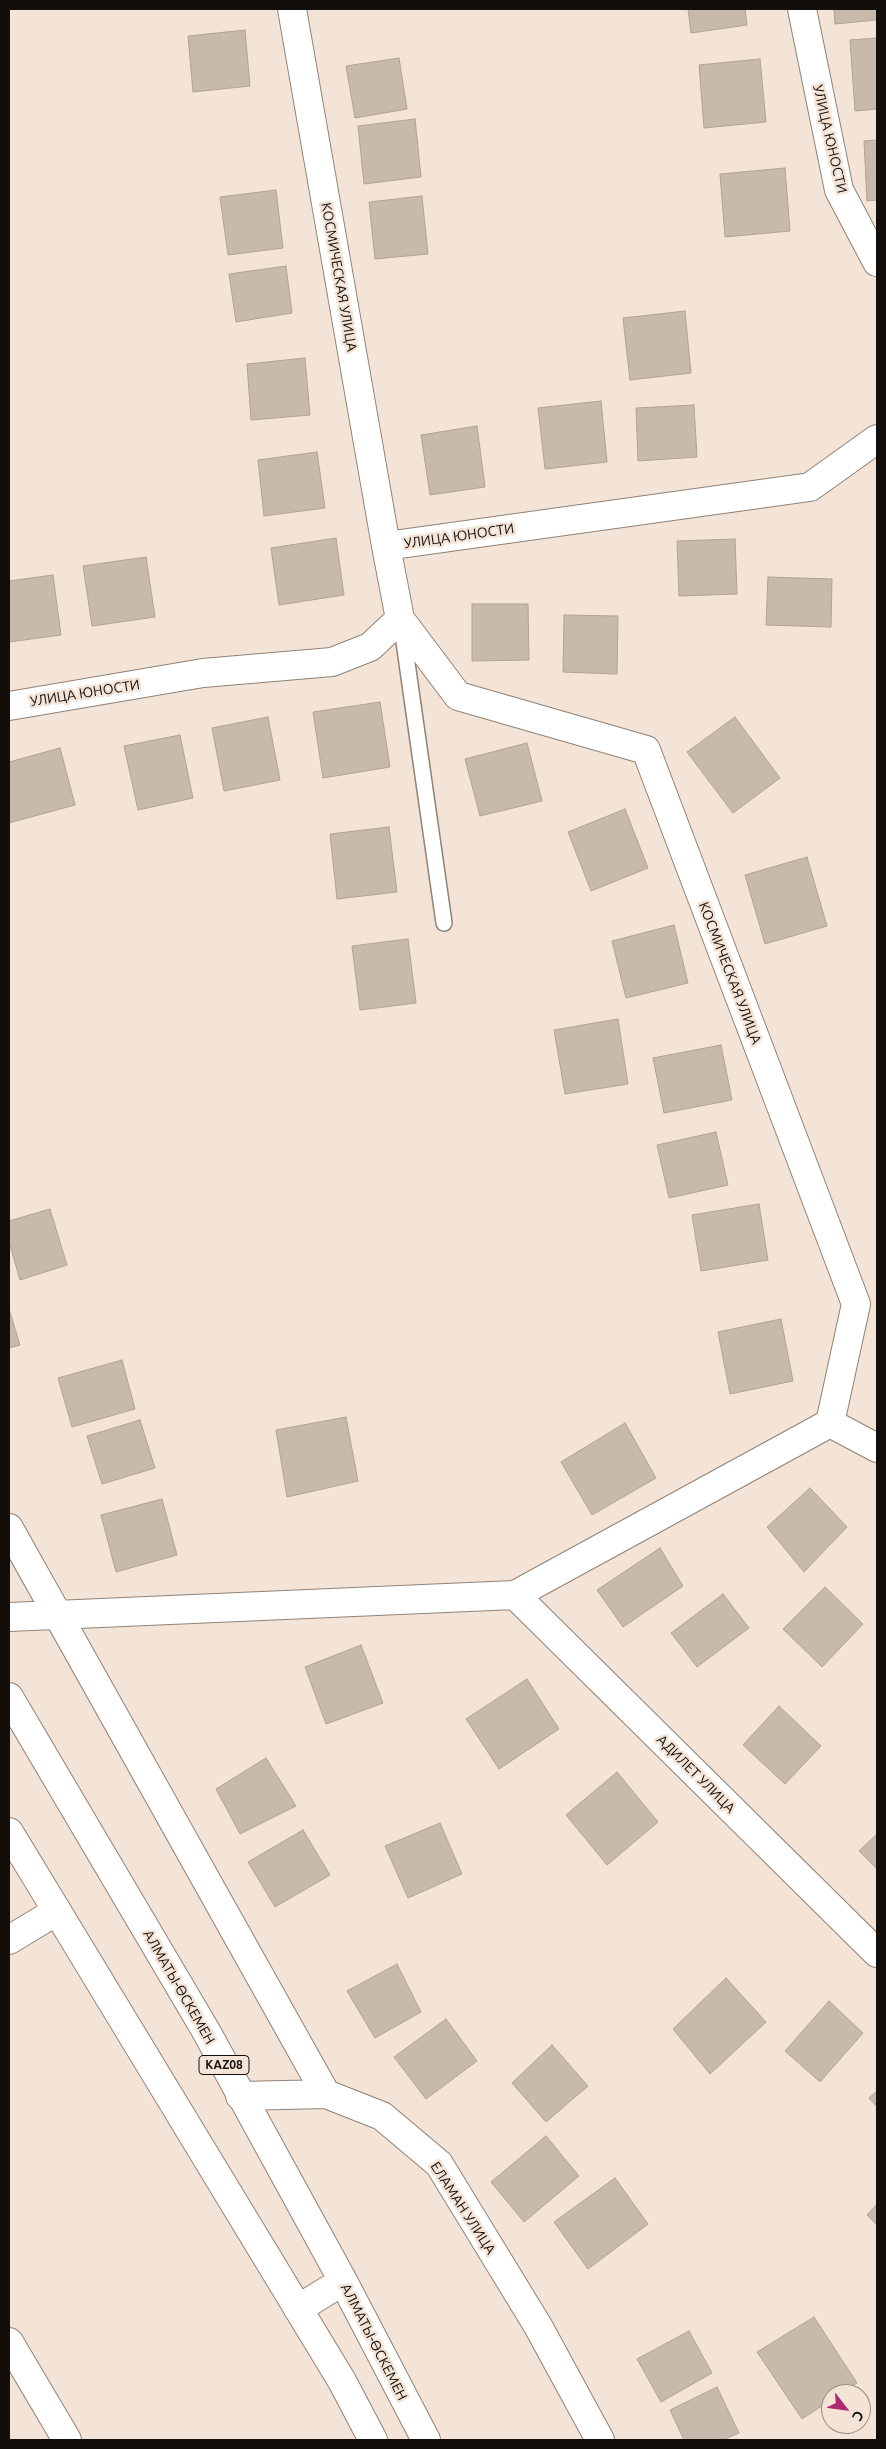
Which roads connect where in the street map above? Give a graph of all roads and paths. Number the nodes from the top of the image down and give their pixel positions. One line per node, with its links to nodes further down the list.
1 (292, 9): 5 (street, КОСМИЧЕСКАЯ УЛИЦА)
2 (802, 9): 3 (street, УЛИЦА ЮНОСТИ)
3 (877, 262)
4 (877, 439): 5 (street, УЛИЦА ЮНОСТИ)
5 (386, 546): 6 (street, УЛИЦА ЮНОСТИ)
6 (400, 619): 7 (street, УЛИЦА ЮНОСТИ); 8 (lane); 9 (street, КОСМИЧЕСКАЯ УЛИЦА)
7 (9, 706)
8 (444, 924)
9 (830, 1423): 10 (street); 12 (street)
10 (877, 1448)
11 (9, 1528): 13 (street)
12 (515, 1595): 13 (street); 19 (street, АДИЛЕТ УЛИЦА)
13 (59, 1615): 14 (street); 20 (street)
14 (9, 1617)
15 (9, 1697): 21 (street, АЛМАТЫ-ӨСКЕМЕН / KAZ08)
16 (9, 1832): 17 (street)
17 (56, 1911): 18 (street); 23 (street)
18 (9, 1940)
19 (877, 1953)
20 (326, 2094): 21 (street, ЕЛАМАН УЛИЦА); 28 (street, ЕЛАМАН УЛИЦА)
21 (240, 2096): 22 (street, АЛМАТЫ-ӨСКЕМЕН / KAZ08)
22 (343, 2281): 23 (street); 27 (street, АЛМАТЫ-ӨСКЕМЕН / KAZ08)
23 (298, 2309): 26 (street)
24 (9, 2342): 25 (street)
25 (67, 2440)
26 (373, 2440)
27 (426, 2440)
28 (600, 2440)

